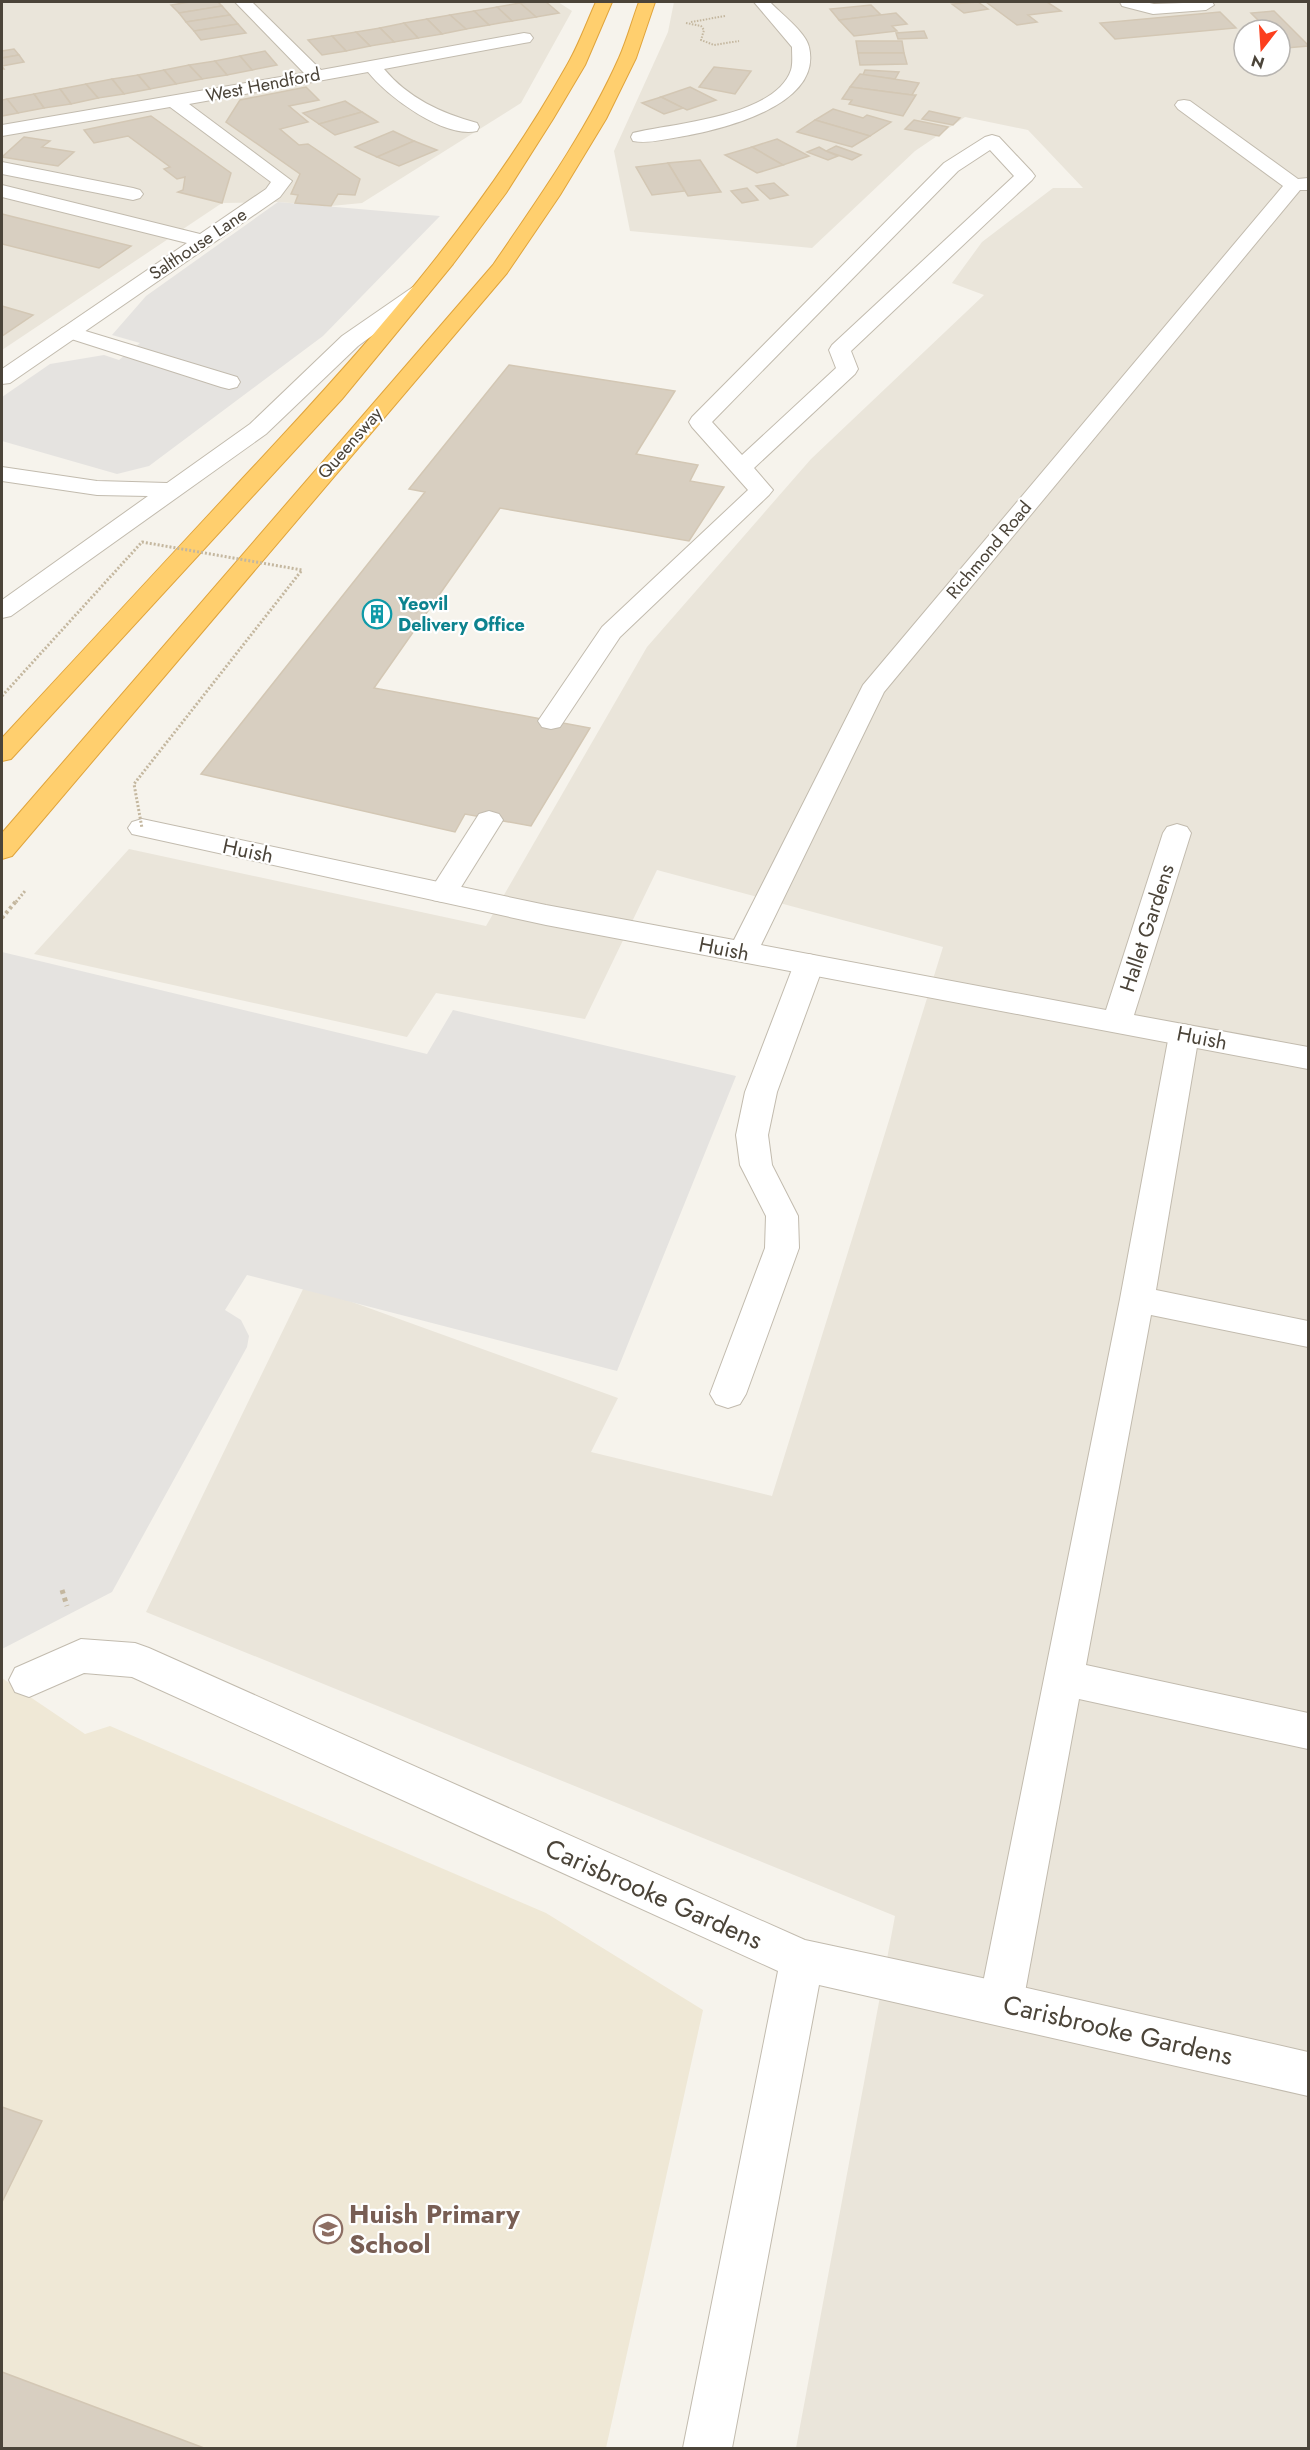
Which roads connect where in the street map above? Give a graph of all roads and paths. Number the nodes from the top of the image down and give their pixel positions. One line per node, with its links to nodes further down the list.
1 (243, 2): 11 (street)
2 (604, 2): 22 (highway)
3 (647, 2): 36 (highway, Queensway)
4 (762, 2): 16 (street)
5 (1128, 2): 6 (street)
6 (1206, 5)
7 (726, 16): 8 (path)
8 (688, 22)
9 (524, 38): 10 (street, West Hendford)
10 (372, 66): 11 (street, West Hendford); 14 (street)
11 (315, 74): 12 (street, West Hendford)
12 (175, 102): 15 (street, West Hendford); 21 (street, Salthouse Lane)
13 (1184, 105): 18 (street, Richmond Road)
14 (470, 128)
15 (2, 130)
16 (640, 137)
17 (2, 168): 20 (street)
18 (1301, 185): 38 (street, Richmond Road)
19 (2, 191): 21 (street)
20 (133, 194)
21 (204, 241): 23 (street, Salthouse Lane)
22 (420, 291): 28 (street); 32 (highway)
23 (69, 332): 24 (street, Salthouse Lane); 25 (street)
24 (2, 378)
25 (229, 382)
26 (741, 468): 26 (street); 31 (street)
27 (2, 474): 28 (street)
28 (170, 490): 29 (street)
29 (2, 611)
30 (2, 696): 34 (path, bridge)
31 (551, 721)
32 (2, 753)
33 (489, 820): 37 (street)
34 (142, 828): 37 (street, Huish)
35 (1177, 833): 40 (street, Hallet Gardens)
36 (2, 850)
37 (443, 893): 38 (street, Huish)
38 (743, 952): 39 (street, Huish)
39 (810, 964): 40 (street, Huish); 45 (street)
40 (1117, 1022): 41 (street, Huish)
41 (1184, 1035): 42 (street, Huish); 43 (street)
42 (1308, 1058)
43 (1137, 1299): 44 (street); 46 (street)
44 (1308, 1334)
45 (728, 1394)
46 (1063, 1678): 48 (street); 50 (street)
47 (29, 1680): 49 (street, Carisbrooke Gardens)
48 (1308, 1731)
49 (802, 1960): 50 (street, Carisbrooke Gardens); 52 (street)
50 (1002, 2003): 51 (street, Carisbrooke Gardens)
51 (1308, 2074)
52 (707, 2448)

